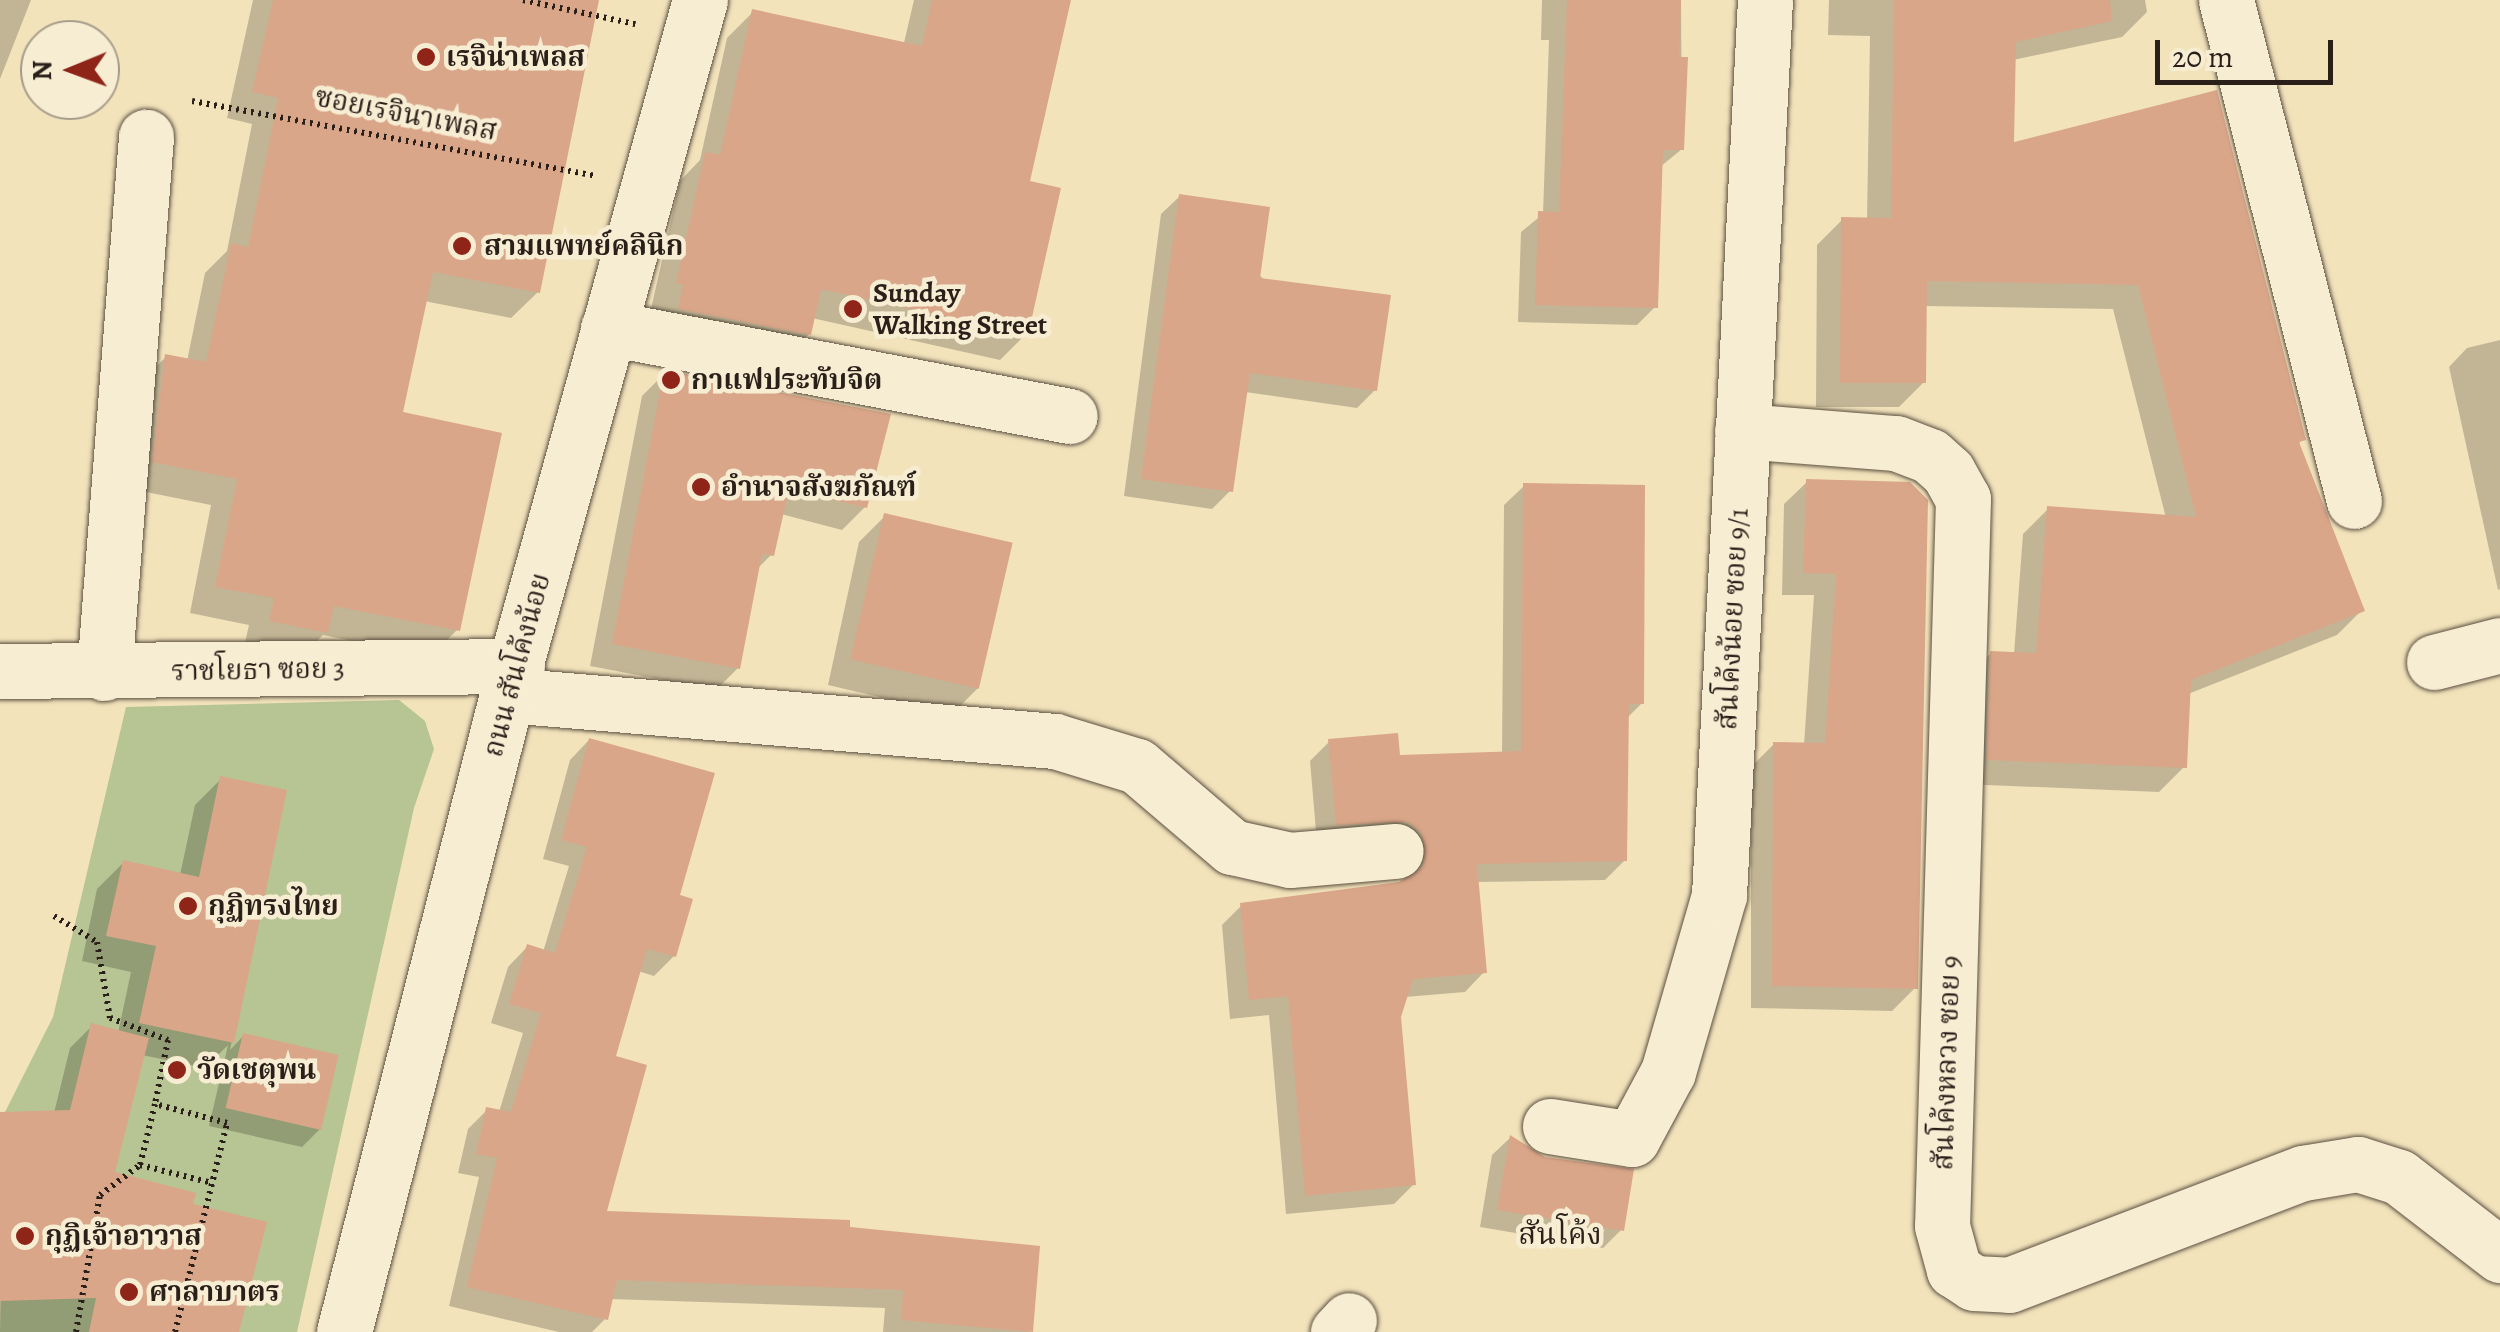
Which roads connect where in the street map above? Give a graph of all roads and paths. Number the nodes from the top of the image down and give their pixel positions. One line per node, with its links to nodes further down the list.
1 (522, 0): 4 (path)
2 (1765, 0): 10 (street, สันโค้งน้อย ซอย 9/1)
3 (2226, 0): 11 (street)
4 (695, 17): 7 (street, ถนน สันโค้งน้อย)
5 (188, 100): 7 (path, ซอยเรจินาเพลส)
6 (146, 138): 15 (street)
7 (648, 187): 8 (street, ถนน สันโค้งน้อย)
8 (608, 328): 9 (street); 16 (street, ถนน สันโค้งน้อย)
9 (1070, 416)
10 (1742, 431): 20 (street, สันโค้งน้อย ซอย 9/1); 23 (street, สันโค้งหลวง ซอย 9)
11 (2354, 501)
12 (2500, 645): 13 (street)
13 (2434, 662)
14 (0, 671): 15 (street, ราชโยธา ซอย 3)
15 (104, 673): 16 (street, ราชโยธา ซอย 3)
16 (512, 680): 17 (street, ราชโยธา ซอย 3); 26 (street, ถนน สันโค้งน้อย)
17 (1396, 851)
18 (54, 916): 19 (path)
19 (155, 1104): 21 (path); 22 (path)
20 (1550, 1126)
21 (140, 1165): 22 (path); 24 (path)
22 (212, 1183): 25 (path)
23 (2500, 1255)
24 (76, 1332)
25 (174, 1332)
26 (344, 1332)

